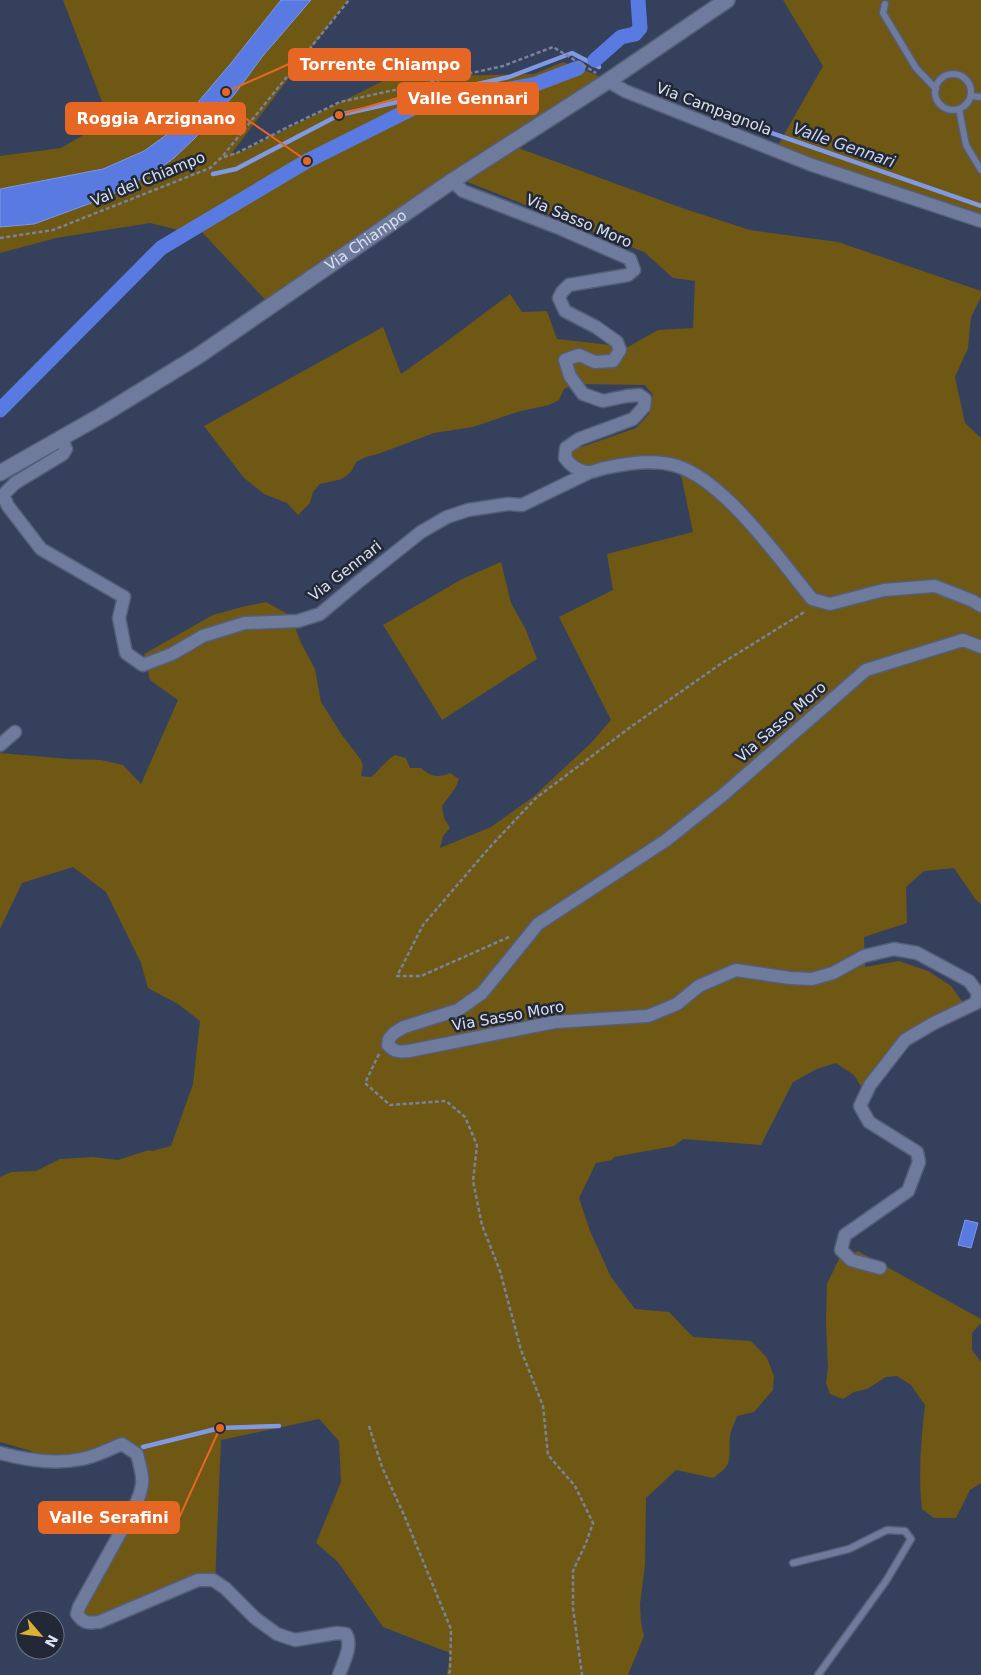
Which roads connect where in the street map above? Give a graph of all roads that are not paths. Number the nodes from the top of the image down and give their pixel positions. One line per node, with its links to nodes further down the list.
1 (727, 0): 3 (main road, Via Chiampo)
2 (885, 4): 4 (lane)
3 (608, 81): 9 (main road, Via Chiampo); 10 (street, Via Campagnola)
4 (936, 89): 5 (lane); 7 (lane)
5 (971, 96): 6 (lane); 7 (lane)
6 (981, 97)
7 (958, 109): 8 (lane)
8 (981, 170)
9 (452, 181): 11 (main road, Via Chiampo); 13 (street, Via Sasso Moro)
10 (981, 221)
11 (61, 438): 12 (main road, Via Chiampo); 13 (street, Via Gennari)
12 (0, 473)
13 (588, 473): 14 (street)
14 (981, 606)
15 (981, 647): 18 (street, Via Sasso Moro)
16 (15, 732): 17 (street)
17 (0, 745)
18 (880, 1268)
19 (0, 1453): 21 (street)
20 (793, 1563): 22 (lane)
21 (339, 1675)
22 (818, 1675)

